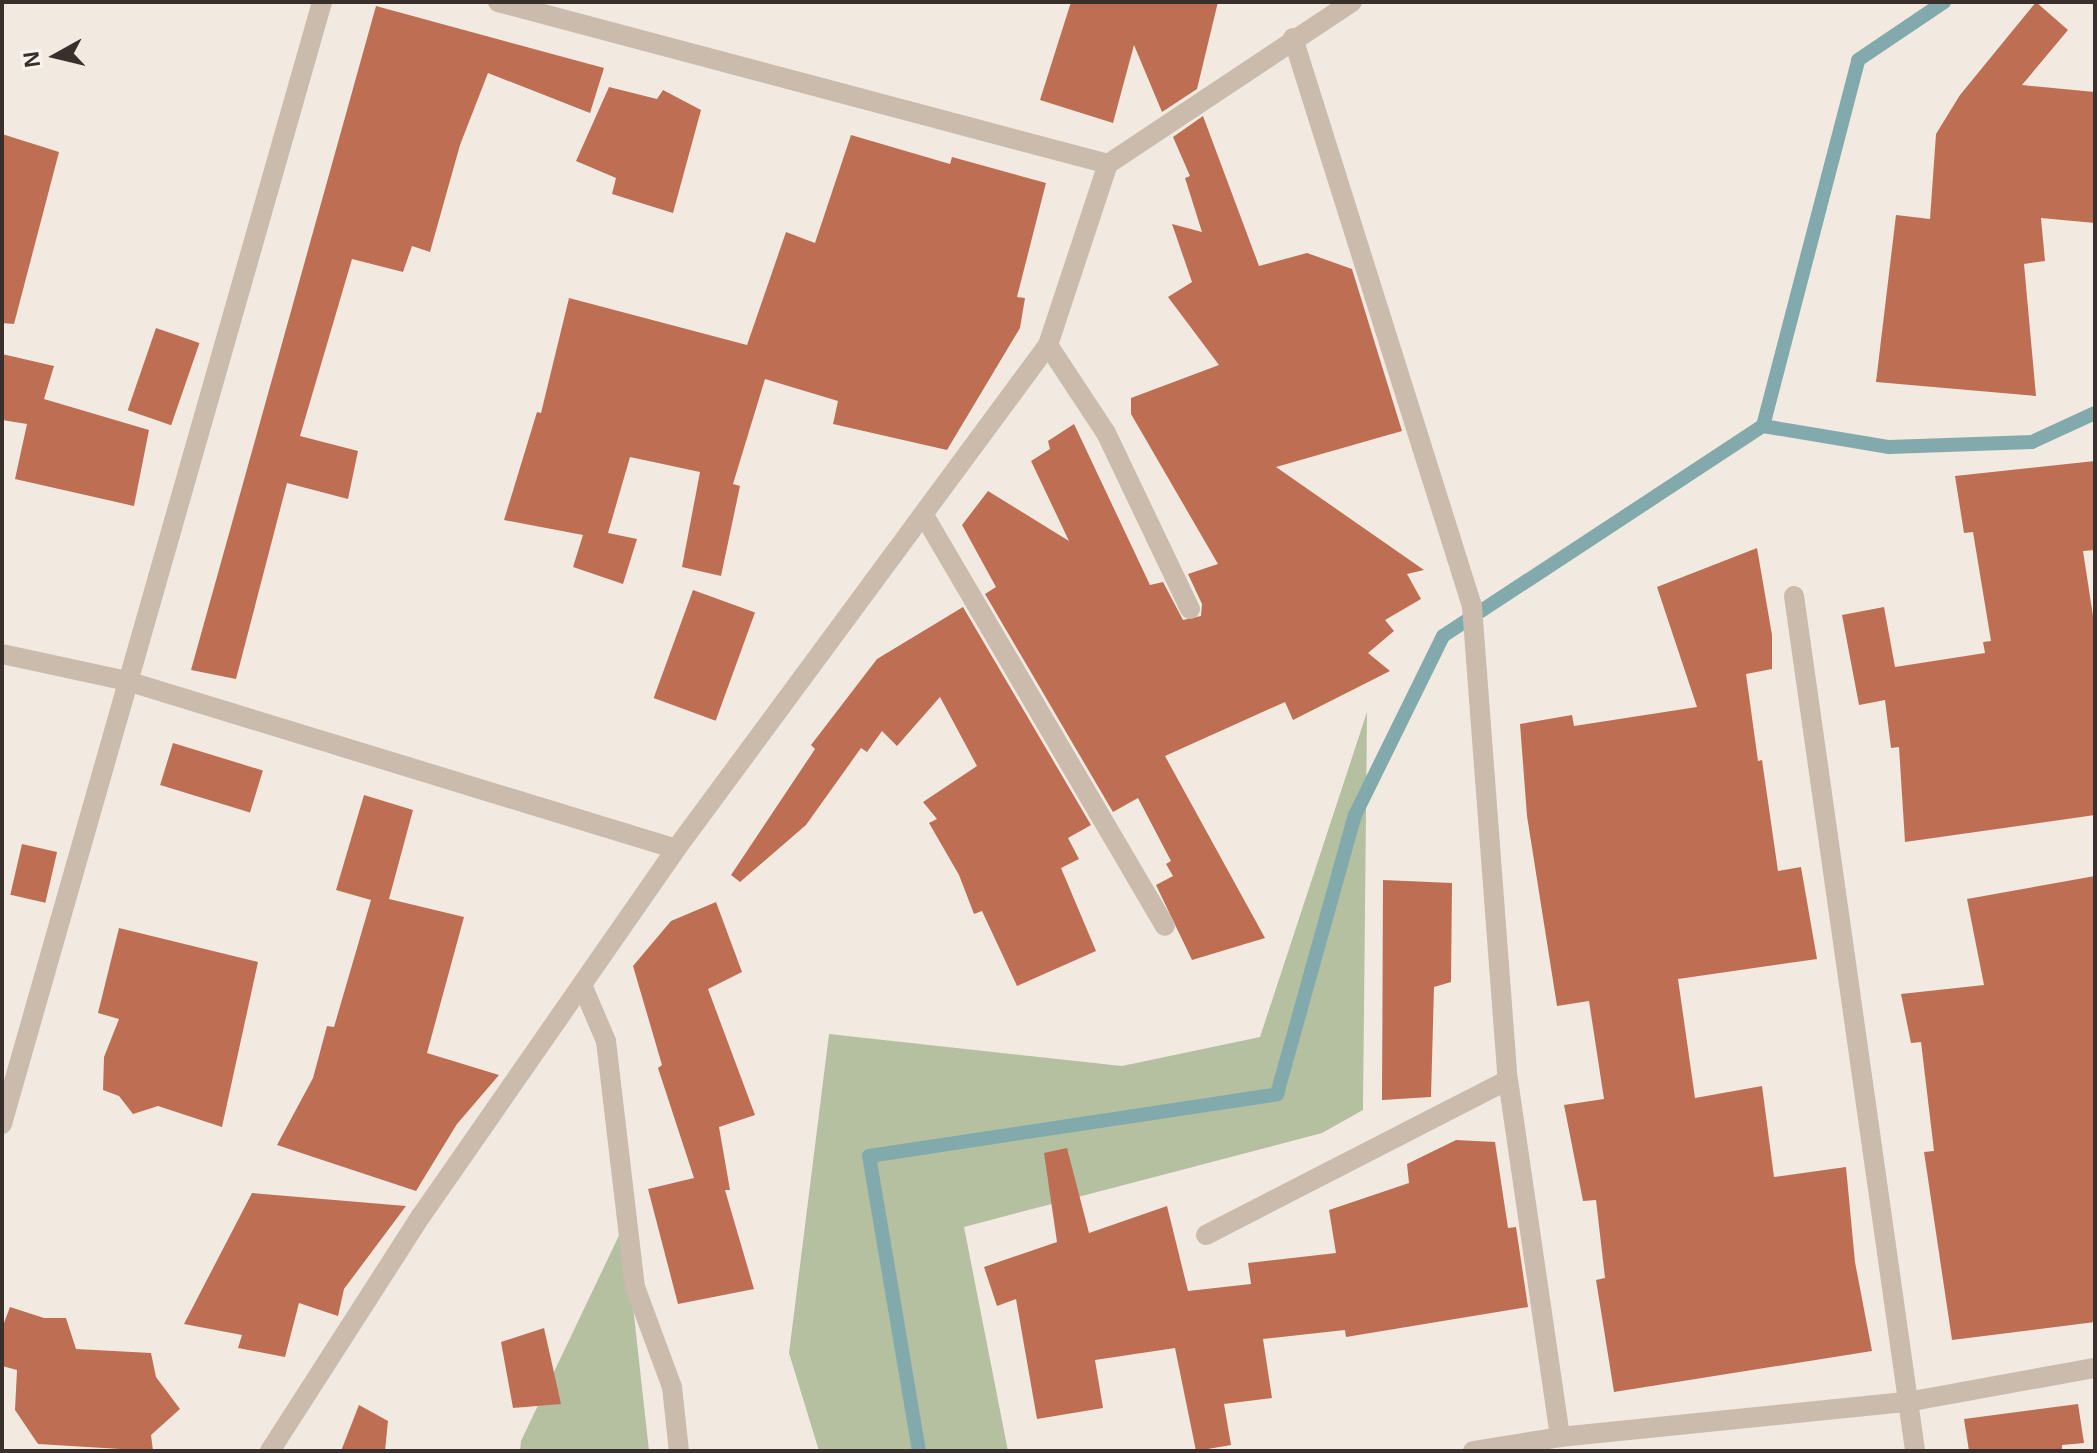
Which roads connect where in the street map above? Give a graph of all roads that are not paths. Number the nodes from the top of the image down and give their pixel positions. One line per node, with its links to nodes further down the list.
1 (322, 2): 11 (street)
2 (498, 2): 5 (street)
3 (1352, 2): 4 (street)
4 (1293, 38): 5 (street); 15 (street)
5 (1108, 164): 6 (street)
6 (1048, 345): 7 (street); 9 (street)
7 (925, 517): 12 (street); 13 (street)
8 (1794, 596): 19 (street)
9 (1190, 609)
10 (2, 654): 11 (street)
11 (127, 681): 12 (street); 16 (street)
12 (676, 849): 14 (street)
13 (1165, 926)
14 (582, 985): 21 (street); 22 (street)
15 (1508, 1080): 17 (street); 20 (street)
16 (2, 1124)
17 (1206, 1235)
18 (2095, 1368): 19 (street)
19 (1907, 1402): 20 (street); 24 (street)
20 (1560, 1437): 23 (street)
21 (270, 1451)
22 (679, 1451)
23 (1473, 1451)
24 (1915, 1451)

